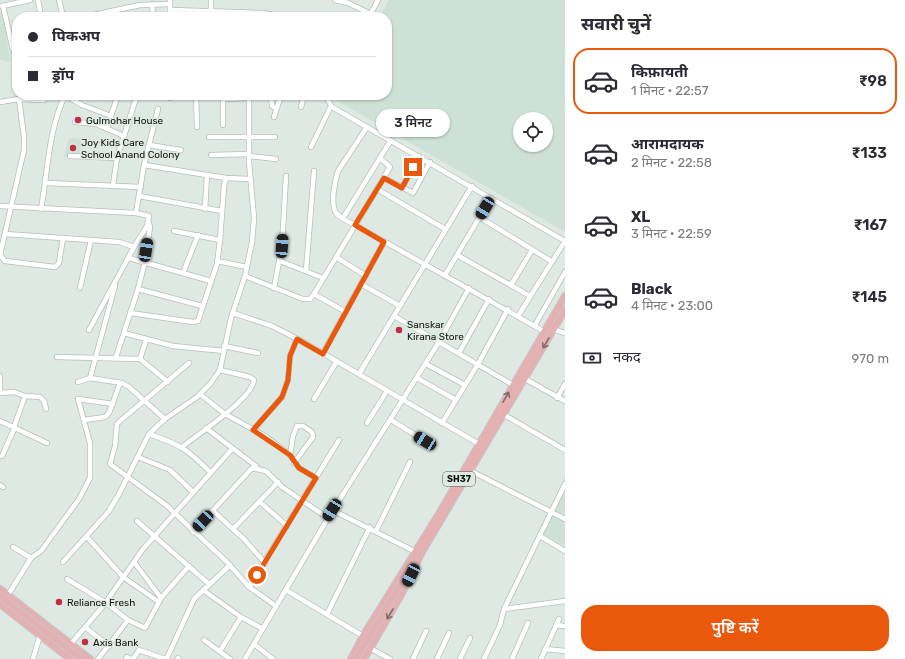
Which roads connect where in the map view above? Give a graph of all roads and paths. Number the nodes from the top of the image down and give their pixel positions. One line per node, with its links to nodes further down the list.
1 (30, 0): 7 (street)
2 (38, 0): 14 (street)
3 (59, 0): 15 (street)
4 (212, 0): 13 (street)
5 (335, 0): 9 (street)
6 (378, 0): 20 (street)
7 (8, 2): 11 (street)
8 (170, 2): 10 (street); 12 (street)
9 (349, 2): 19 (street)
10 (152, 4): 16 (street); 17 (street)
11 (1, 6): 21 (street)
12 (170, 10): 13 (street)
13 (212, 11): 18 (street)
14 (40, 12)
15 (62, 12)
16 (112, 12)
17 (153, 12)
18 (238, 12)
19 (364, 12)
20 (372, 12)
21 (12, 46)
22 (13, 100): 35 (street)
23 (19, 100): 79 (street)
24 (63, 100): 70 (street)
25 (74, 100): 40 (street)
26 (116, 100): 40 (street)
27 (135, 100): 47 (street)
28 (196, 100): 44 (street)
29 (223, 100): 43 (street)
30 (248, 100): 48 (street)
31 (271, 100): 39 (street)
32 (278, 100): 39 (street)
33 (303, 100): 37 (street)
34 (328, 100): 36 (street)
35 (0, 102)
36 (331, 106): 45 (street); 53 (street)
37 (301, 107)
38 (158, 108): 52 (street)
39 (276, 108): 41 (street)
40 (111, 116): 46 (street)
41 (274, 117)
42 (75, 122): 46 (street)
43 (223, 125)
44 (197, 127)
45 (367, 127): 51 (street); 85 (street)
46 (106, 129): 47 (street)
47 (124, 136): 59 (street)
48 (248, 136): 49 (street); 50 (street); 56 (street)
49 (209, 137)
50 (275, 137)
51 (391, 140): 58 (street); 60 (street)
52 (149, 145): 54 (street); 63 (street)
53 (311, 147)
54 (180, 150)
55 (211, 155): 56 (street)
56 (249, 155): 61 (street); 69 (street)
57 (70, 156): 59 (street)
58 (419, 156): 62 (street); 75 (street)
59 (117, 158): 71 (street)
60 (380, 158): 68 (street); 85 (street)
61 (276, 159)
62 (430, 162): 72 (street); 75 (street)
63 (144, 166): 65 (street); 73 (street)
64 (314, 171): 108 (street)
65 (207, 175): 67 (street); 81 (street)
66 (286, 176): 103 (street)
67 (226, 178): 69 (street); 82 (street)
68 (384, 178): 74 (street); 75 (street)
69 (250, 179): 107 (street)
70 (46, 183): 71 (street); 80 (street)
71 (112, 185): 73 (street)
72 (472, 186): 77 (street); 88 (street)
73 (141, 187): 76 (street)
74 (377, 188): 87 (street); 88 (street)
75 (402, 188)
76 (139, 196): 81 (street); 83 (street)
77 (491, 198): 84 (street); 95 (street)
78 (0, 206): 79 (street)
79 (12, 207): 80 (street); 90 (street)
80 (40, 209): 83 (street)
81 (205, 209): 82 (street)
82 (222, 211): 94 (street)
83 (136, 213): 86 (street)
84 (479, 217): 98 (street); 99 (street)
85 (343, 218): 87 (street)
86 (149, 223): 97 (street); 105 (street)
87 (355, 225): 96 (street); 100 (street)
88 (445, 229): 106 (street)
89 (174, 231): 91 (street)
90 (5, 234): 92 (street); 92 (street)
91 (198, 235): 94 (street); 110 (street)
92 (63, 238): 93 (street)
93 (91, 240): 97 (street); 119 (street)
94 (220, 240): 102 (street)
95 (565, 241): 104 (street)
96 (384, 242): 106 (street); 113 (street)
97 (134, 247): 101 (street)
98 (532, 250): 104 (street); 118 (street)
99 (457, 255): 111 (street); 118 (street)
100 (336, 257): 113 (street); 114 (street)
101 (128, 258): 105 (street); 116 (street)
102 (217, 261): 107 (street); 115 (street)
103 (280, 261): 108 (street); 120 (street)
104 (551, 261): 124 (street)
105 (145, 262): 110 (street); 122 (street)
106 (424, 264): 111 (street); 128 (street)
107 (247, 267): 112 (street)
108 (306, 271): 114 (street)
109 (565, 272): 136 (street)
110 (183, 273): 115 (street)
111 (444, 275): 121 (street)
112 (245, 276): 120 (street); 133 (street)
113 (366, 276): 117 (street)
114 (324, 278): 123 (street)
115 (212, 281): 127 (street)
116 (115, 284): 138 (street); 150 (street)
117 (361, 284): 128 (street); 131 (street)
118 (511, 285): 124 (street)
119 (80, 288)
120 (274, 288): 123 (street)
121 (469, 288): 126 (street); 144 (street)
122 (138, 289): 127 (street); 132 (street)
123 (314, 294): 131 (street)
124 (530, 296): 135 (street)
125 (565, 296): 139 (main road, SH37)
126 (489, 299): 129 (street); 147 (street)
127 (202, 306): 132 (street)
128 (400, 306): 134 (street)
129 (508, 310): 135 (street); 156 (street)
130 (565, 310): 137 (main road)
131 (346, 312): 148 (street)
132 (130, 313): 140 (street)
133 (232, 313): 142 (street); 145 (street)
134 (394, 316): 144 (street); 158 (street)
135 (518, 316): 136 (street)
136 (535, 325): 139 (street)
137 (553, 329): 141 (street); 162 (main road, one-way to 162)
138 (89, 330)
139 (545, 332): 167 (main road, SH37)
140 (124, 333): 143 (street); 151 (street)
141 (565, 333)
142 (297, 339): 148 (street); 192 (street)
143 (146, 340): 145 (street); 152 (street)
144 (439, 342): 147 (street); 155 (street)
145 (224, 348): 146 (street); 157 (street)
146 (258, 353)
147 (459, 353): 156 (street)
148 (323, 354): 153 (street)
149 (57, 357): 150 (street)
150 (95, 357): 151 (street); 160 (street)
151 (116, 357): 152 (street)
152 (140, 359): 164 (street)
153 (337, 362): 158 (street); 175 (street)
154 (189, 363): 164 (street)
155 (426, 364): 161 (street); 168 (street)
156 (478, 364): 167 (street); 168 (street)
157 (220, 370): 171 (street); 182 (street)
158 (359, 374): 169 (street)
159 (0, 376): 170 (street)
160 (90, 378): 163 (street); 165 (street)
161 (417, 378): 176 (street); 177 (street)
162 (525, 379): 173 (street); 183 (main road)
163 (78, 382)
164 (168, 382): 174 (street)
165 (120, 383): 174 (street); 179 (street)
166 (565, 384): 173 (street)
167 (513, 385): 181 (main road, SH37, one-way to 167)
168 (465, 386): 177 (street)
169 (387, 391): 176 (street); 188 (street)
170 (0, 393): 172 (street)
171 (200, 394): 182 (street); 184 (street)
172 (25, 396): 180 (street); 190 (street)
173 (557, 398): 178 (street)
174 (144, 399): 184 (street); 209 (street)
175 (314, 399)
176 (404, 400): 186 (street); 189 (street)
177 (456, 400): 189 (street)
178 (565, 401)
179 (112, 404): 185 (street); 185 (street)
180 (46, 409)
181 (498, 412): 183 (street); 197 (main road, SH37)
182 (225, 414): 191 (street); 192 (street)
183 (504, 415): 200 (street); 207 (main road)
184 (166, 419): 193 (street)
185 (84, 420): 234 (street)
186 (391, 420): 195 (street); 217 (street)
187 (0, 421): 190 (street)
188 (367, 423)
189 (442, 423): 197 (street)
190 (14, 427): 196 (street); 202 (street)
191 (206, 428): 198 (street); 199 (street)
192 (253, 430): 201 (street)
193 (149, 434): 198 (street); 203 (street)
194 (339, 440): 210 (street)
195 (425, 441)
196 (48, 443)
197 (479, 444): 207 (main road, SH37)
198 (182, 447): 208 (street)
199 (232, 449): 206 (street); 208 (street)
200 (565, 450)
201 (290, 455): 205 (street); 205 (street)
202 (2, 456)
203 (138, 457): 209 (street); 213 (street)
204 (410, 462): 226 (street)
205 (294, 463): 210 (street)
206 (256, 466)
207 (468, 470): 218 (street); 233 (main road, SH37); 241 (main road)
208 (211, 473): 213 (street)
209 (128, 476): 219 (street); 230 (street)
210 (316, 478): 214 (street)
211 (278, 482): 214 (street); 215 (street); 216 (street)
212 (565, 484): 218 (street)
213 (194, 492): 219 (street)
214 (302, 501): 220 (street); 223 (street)
215 (260, 502): 223 (street); 225 (street)
216 (213, 510): 225 (street); 227 (street)
217 (332, 510): 220 (street); 224 (street)
218 (551, 512): 221 (street); 229 (street)
219 (174, 514): 227 (street); 228 (street)
220 (328, 518): 249 (street)
221 (565, 519)
222 (137, 521): 228 (street)
223 (287, 526): 237 (street)
224 (370, 527): 226 (street); 258 (street)
225 (233, 529): 237 (street)
226 (376, 531): 233 (street)
227 (193, 532): 238 (street)
228 (155, 535): 236 (street); 239 (street)
229 (540, 536): 232 (street); 257 (street)
230 (87, 537): 235 (street); 242 (street)
231 (13, 547): 234 (street)
232 (565, 551)
233 (416, 552): 240 (main road, SH37)
234 (31, 558): 250 (street)
235 (63, 562)
236 (134, 562): 242 (street); 252 (street)
237 (265, 564): 246 (street)
238 (230, 565): 245 (street); 246 (street)
239 (189, 566): 245 (street); 252 (street)
240 (405, 569): 244 (main road); 270 (main road, SH37)
241 (411, 575): 244 (main road); 277 (main road, one-way to 277)
242 (123, 576): 252 (street); 254 (street)
243 (67, 579): 254 (street)
244 (402, 582): 293 (main road, bridge)
245 (209, 584): 248 (street)
246 (249, 587): 256 (street)
247 (0, 589): 250 (main road)
248 (203, 590): 259 (street); 288 (street)
249 (286, 590): 256 (street); 258 (street)
250 (8, 595): 274 (main road)
251 (0, 596): 284 (main road, bridge)
252 (160, 600): 261 (street)
253 (565, 601): 257 (street)
254 (105, 602): 261 (street); 265 (street)
255 (0, 604): 269 (main road)
256 (276, 606): 266 (street)
257 (504, 609): 299 (street)
258 (327, 614): 270 (street)
259 (241, 617): 266 (street); 279 (street)
260 (559, 619): 263 (street)
261 (128, 620): 276 (street)
262 (528, 623): 300 (street)
263 (556, 625): 264 (street); 278 (street)
264 (565, 626)
265 (85, 627): 274 (street); 276 (street)
266 (263, 629): 275 (street)
267 (426, 631): 296 (street)
268 (449, 633): 297 (street)
269 (40, 635): 281 (main road); 282 (street)
270 (363, 636): 273 (main road, SH37)
271 (470, 638): 298 (street)
272 (204, 640): 279 (street)
273 (359, 643): 277 (street); 292 (main road, SH37)
274 (71, 644): 281 (street); 285 (main road)
275 (254, 644): 290 (street); 291 (street)
276 (109, 646): 286 (street)
277 (370, 648): 294 (main road); 295 (street)
278 (545, 649): 280 (street); 301 (street)
279 (220, 651): 289 (street)
280 (565, 651)
281 (63, 653): 283 (main road)
282 (33, 659)
283 (70, 659)
284 (81, 659)
285 (90, 659)
286 (98, 659)
287 (126, 659): 288 (street)
288 (132, 659)
289 (230, 659)
290 (245, 659)
291 (273, 659)
292 (351, 659)
293 (356, 659)
294 (364, 659)
295 (390, 659)
296 (413, 659)
297 (436, 659)
298 (460, 659)
299 (484, 659)
300 (512, 659)
301 (540, 659)

